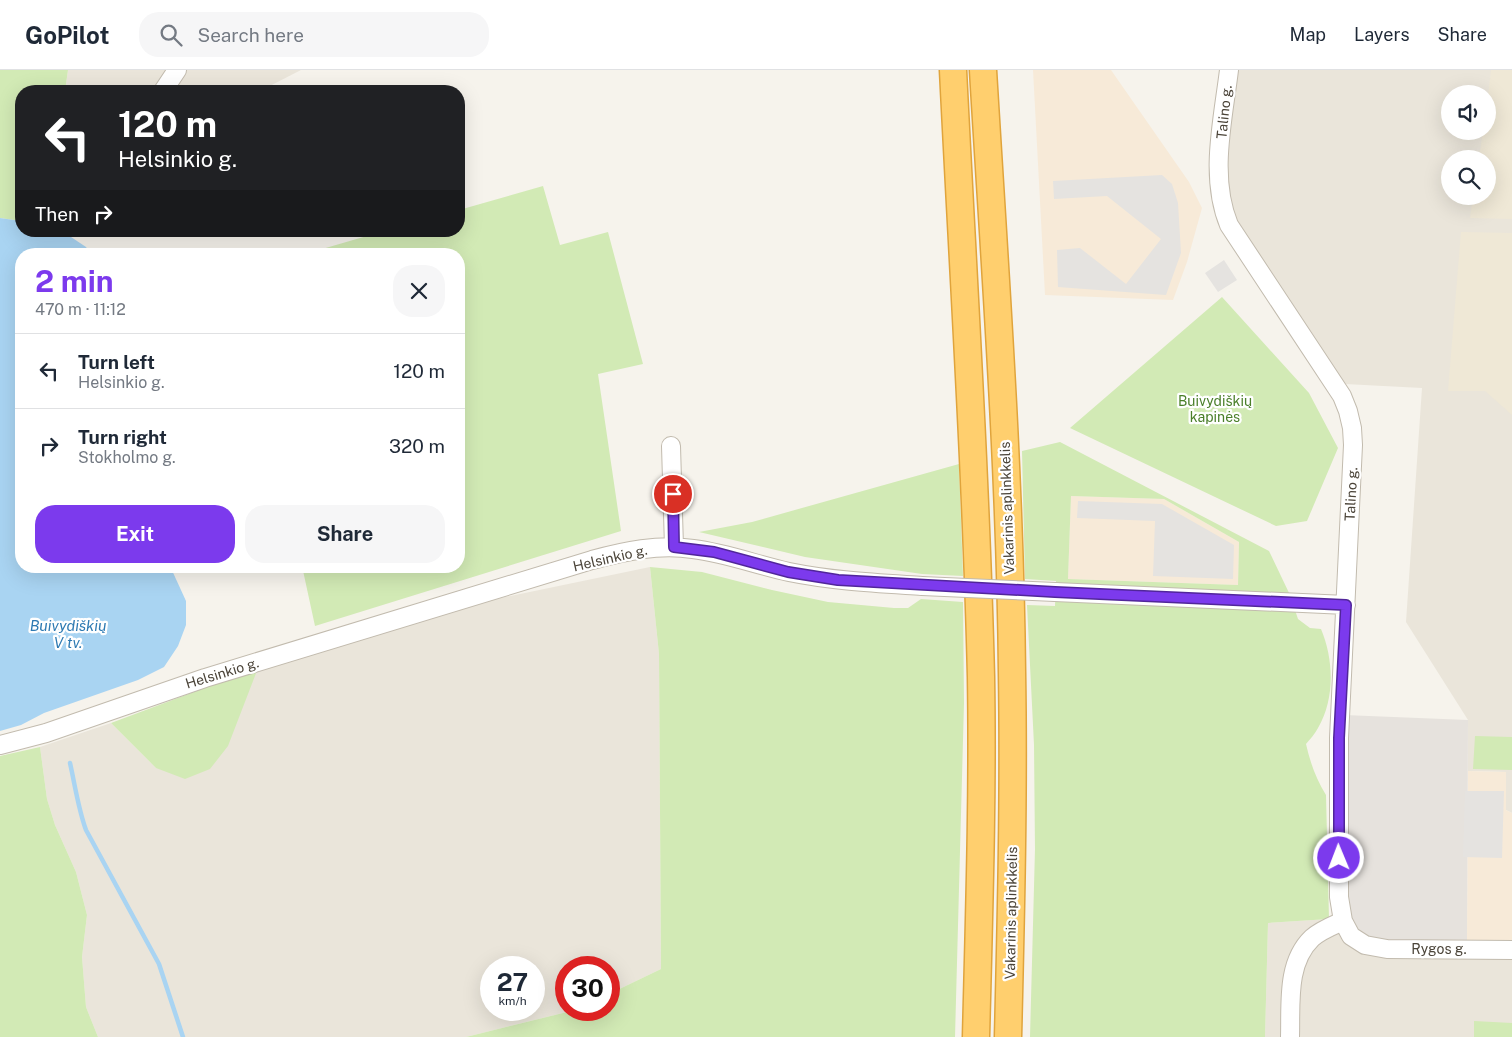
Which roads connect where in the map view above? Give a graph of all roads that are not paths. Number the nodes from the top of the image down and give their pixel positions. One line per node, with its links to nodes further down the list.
1 (177, 70): 5 (street)
2 (953, 70): 13 (highway)
3 (983, 70): 14 (highway, Vakarinis aplinkkelis)
4 (1229, 70): 8 (street, Talino g.)
5 (167, 85)
6 (672, 446): 7 (street)
7 (674, 547): 8 (street, Helsinkio g., bridge); 9 (street, Helsinkio g.)
8 (1346, 605): 10 (street, Talino g.)
9 (0, 745)
10 (1343, 921): 11 (street, Talino g.); 15 (street)
11 (1365, 945): 12 (street, Rygos g.)
12 (1512, 950)
13 (976, 1037)
14 (1008, 1037)
15 (1290, 1037)

